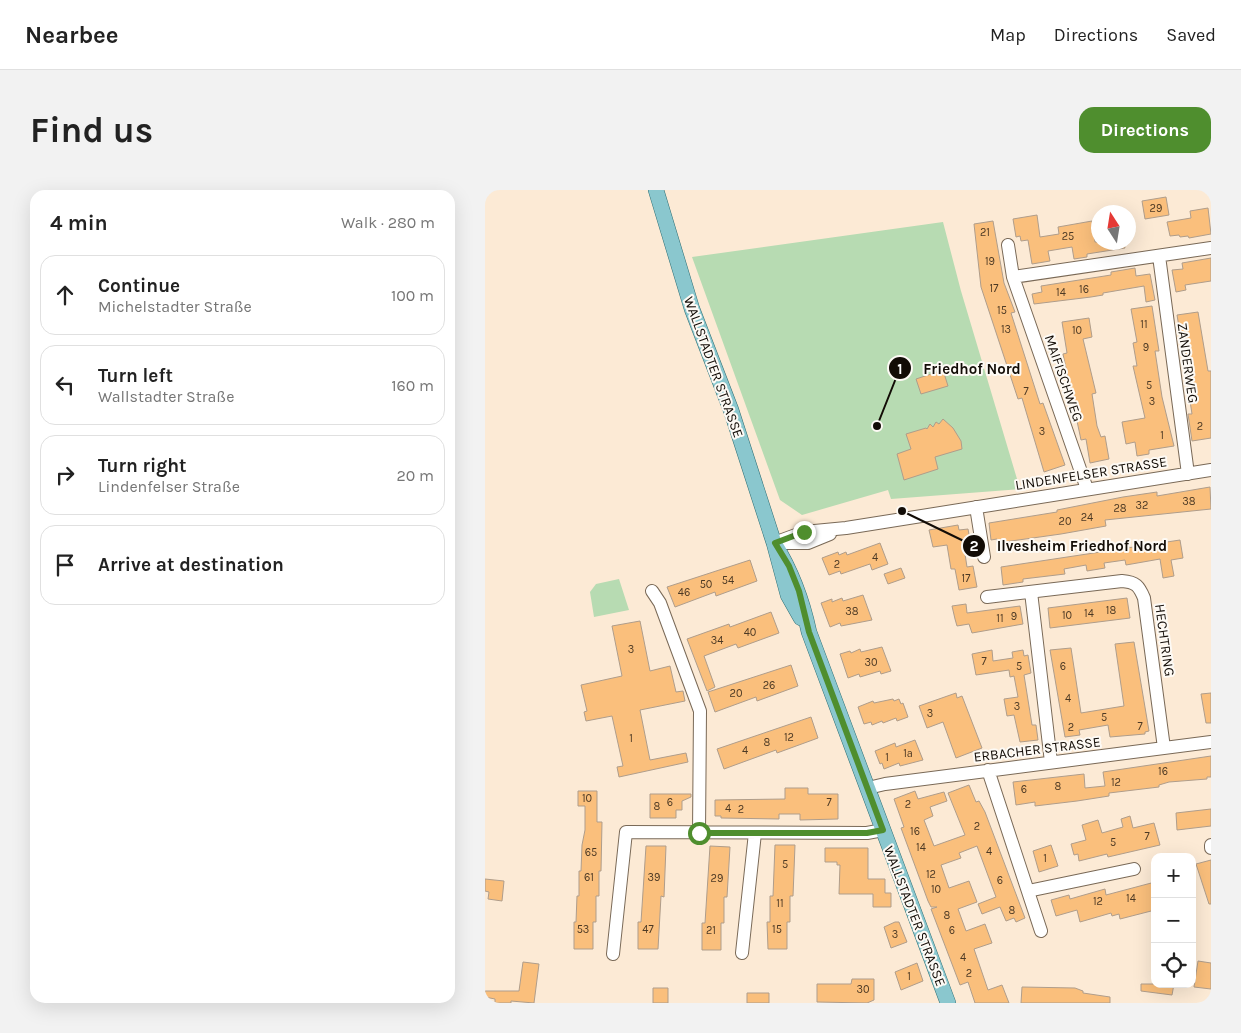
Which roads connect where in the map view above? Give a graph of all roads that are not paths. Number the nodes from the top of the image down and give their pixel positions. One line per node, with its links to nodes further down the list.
1 (657, 190): 10 (main road, WALLSTADTER STRASSE)
2 (1008, 245): 5 (street, MAIFISCHWEG)
3 (1211, 248): 4 (street)
4 (1159, 256): 5 (street); 7 (street, ZANDERWEG)
5 (1013, 278): 8 (street, MAIFISCHWEG)
6 (1211, 470): 7 (street, LINDENFELSER STRASSE)
7 (1188, 474): 8 (street, LINDENFELSER STRASSE)
8 (1087, 489): 9 (street, LINDENFELSER STRASSE)
9 (977, 507): 10 (street, LINDENFELSER STRASSE); 11 (street)
10 (775, 543): 19 (main road, WALLSTADTER STRASSE)
11 (984, 557)
12 (652, 591): 21 (street)
13 (1031, 592): 14 (street, HECHTRING); 16 (street, HECHTRING); 17 (street)
14 (987, 597)
15 (1211, 742): 16 (street, ERBACHER STRASSE)
16 (1164, 748): 17 (street, ERBACHER STRASSE)
17 (1051, 762): 18 (street, ERBACHER STRASSE)
18 (989, 770): 19 (street, ERBACHER STRASSE); 24 (street)
19 (868, 788): 20 (main road, WALLSTADTER STRASSE)
20 (883, 830): 22 (street); 28 (main road, WALLSTADTER STRASSE)
21 (699, 833): 22 (street); 27 (street)
22 (755, 833): 26 (street)
23 (1134, 869): 24 (street)
24 (1027, 891): 25 (street)
25 (1041, 931)
26 (742, 953)
27 (613, 954)
28 (948, 1003)

